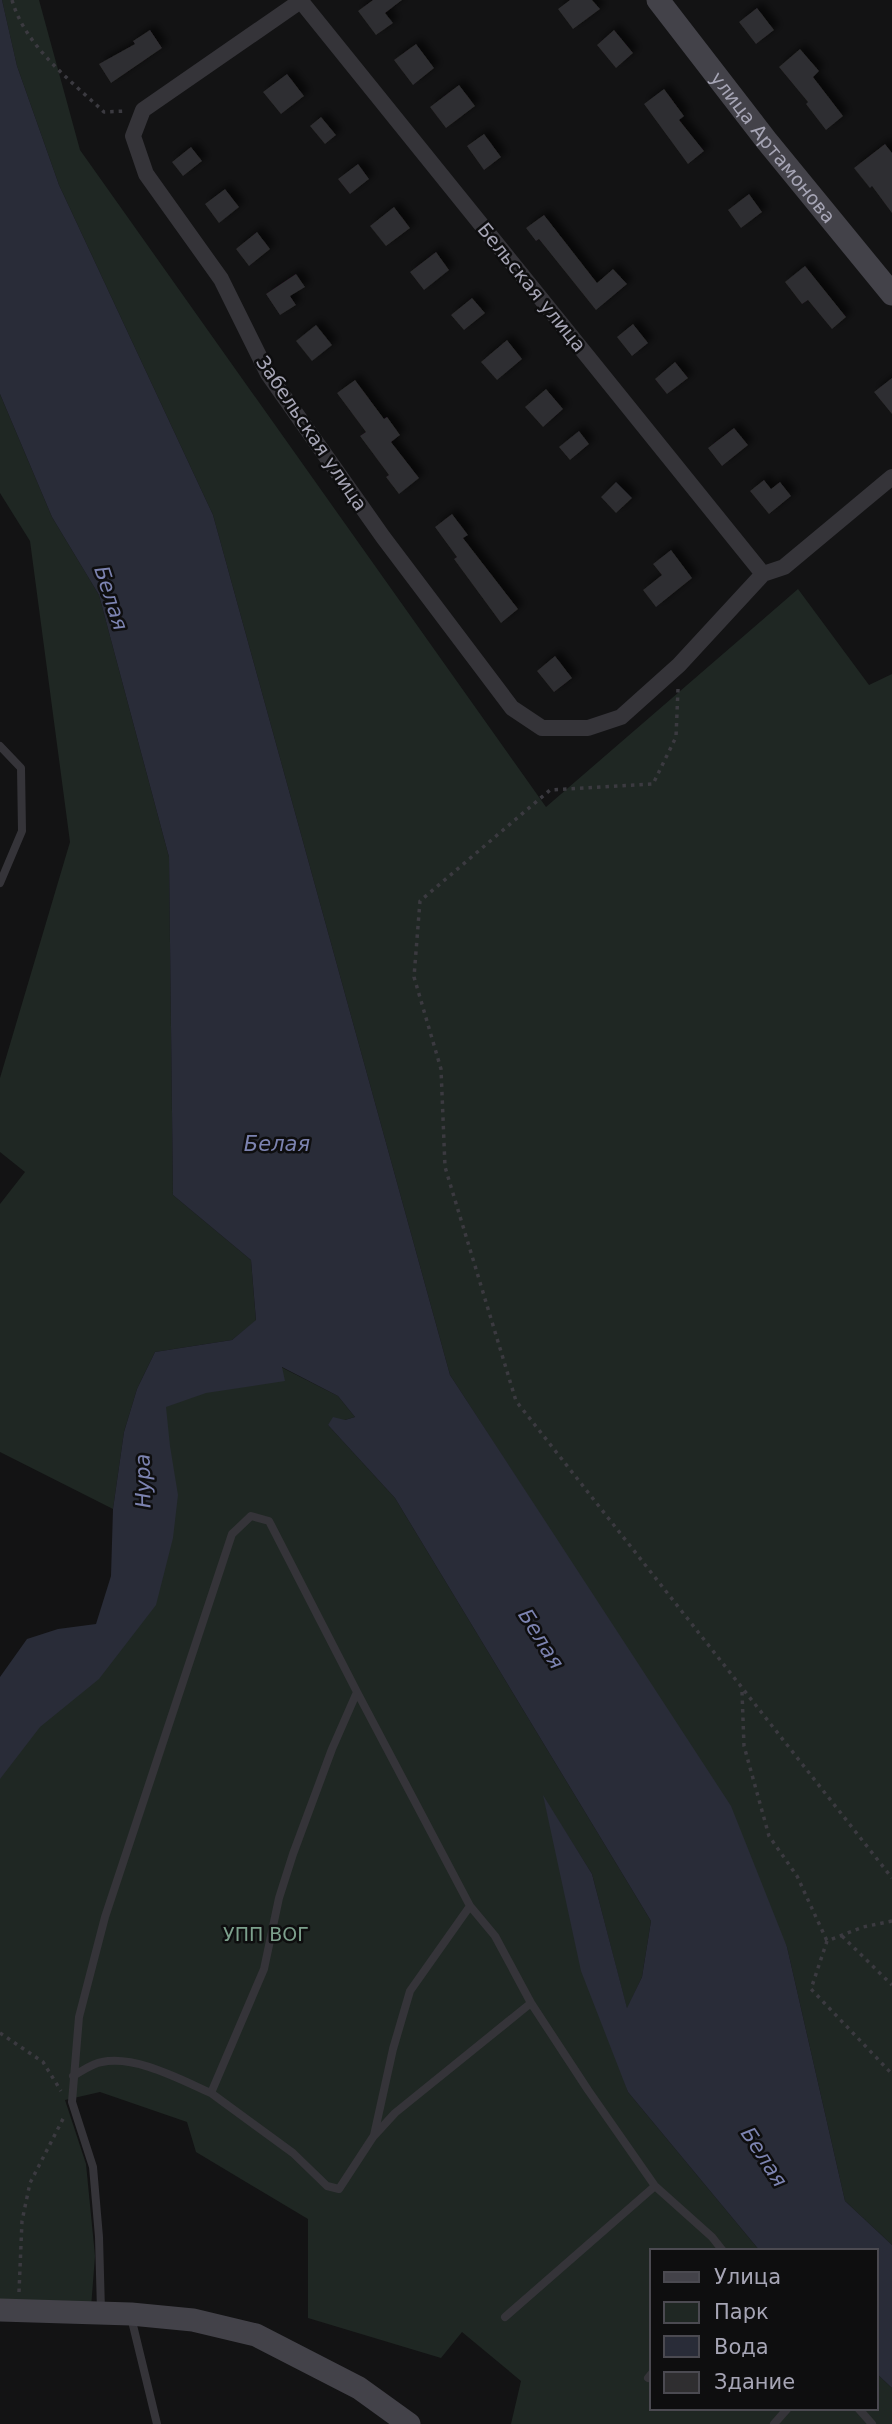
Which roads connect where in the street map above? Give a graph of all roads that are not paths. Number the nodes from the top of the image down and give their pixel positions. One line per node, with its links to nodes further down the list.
1 (301, 0): 5 (street, Бельская улица); 5 (street, Забельская улица)
2 (658, 0): 3 (street, улица Артамонова)
3 (892, 294)
4 (892, 477): 5 (street)
5 (763, 574)
6 (0, 746): 7 (lane)
7 (0, 883)
8 (357, 1692): 9 (lane); 11 (lane); 12 (lane)
9 (470, 1906): 10 (lane); 13 (lane)
10 (531, 2003): 13 (lane); 14 (lane)
11 (73, 2076): 12 (lane); 17 (lane)
12 (211, 2093): 13 (lane)
13 (373, 2137)
14 (655, 2186): 15 (lane); 19 (lane)
15 (721, 2249)
16 (6, 2302): 17 (street)
17 (101, 2314): 18 (street)
18 (131, 2314): 22 (lane); 23 (street)
19 (505, 2318)
20 (786, 2410): 24 (lane)
21 (860, 2410): 25 (lane)
22 (158, 2424)
23 (409, 2424)
24 (774, 2424)
25 (872, 2424)

